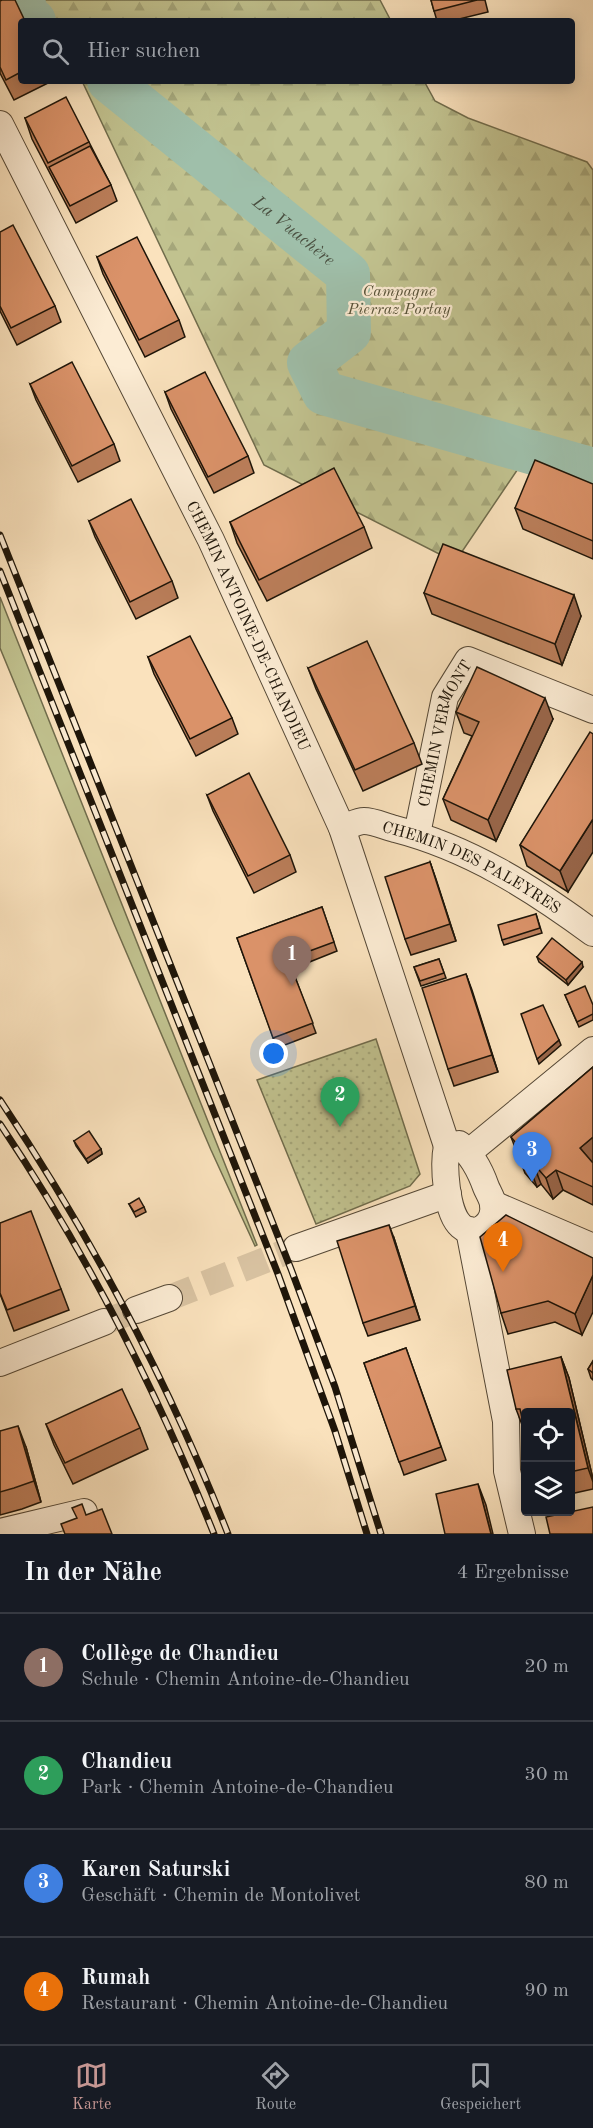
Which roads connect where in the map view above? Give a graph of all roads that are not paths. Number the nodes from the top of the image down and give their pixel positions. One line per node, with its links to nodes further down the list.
1 (0, 124): 3 (street, CHEMIN ANTOINE-DE-CHANDIEU)
2 (593, 710): 4 (street, CHEMIN VERMONT)
3 (342, 828): 4 (street, CHEMIN DES PALEYRES); 7 (street, CHEMIN ANTOINE-DE-CHANDIEU)
4 (417, 834): 5 (street, CHEMIN DES PALEYRES)
5 (593, 933)
6 (593, 1050): 7 (street)
7 (458, 1149): 8 (street); 9 (street)
8 (448, 1194): 10 (street); 12 (street)
9 (493, 1204): 10 (street); 11 (street)
10 (468, 1230): 19 (street)
11 (593, 1247)
12 (296, 1248)
13 (169, 1298): 14 (street)
14 (136, 1310)
15 (104, 1323): 16 (street)
16 (0, 1363)
17 (84, 1512): 18 (street)
18 (0, 1532)
19 (522, 1534)

